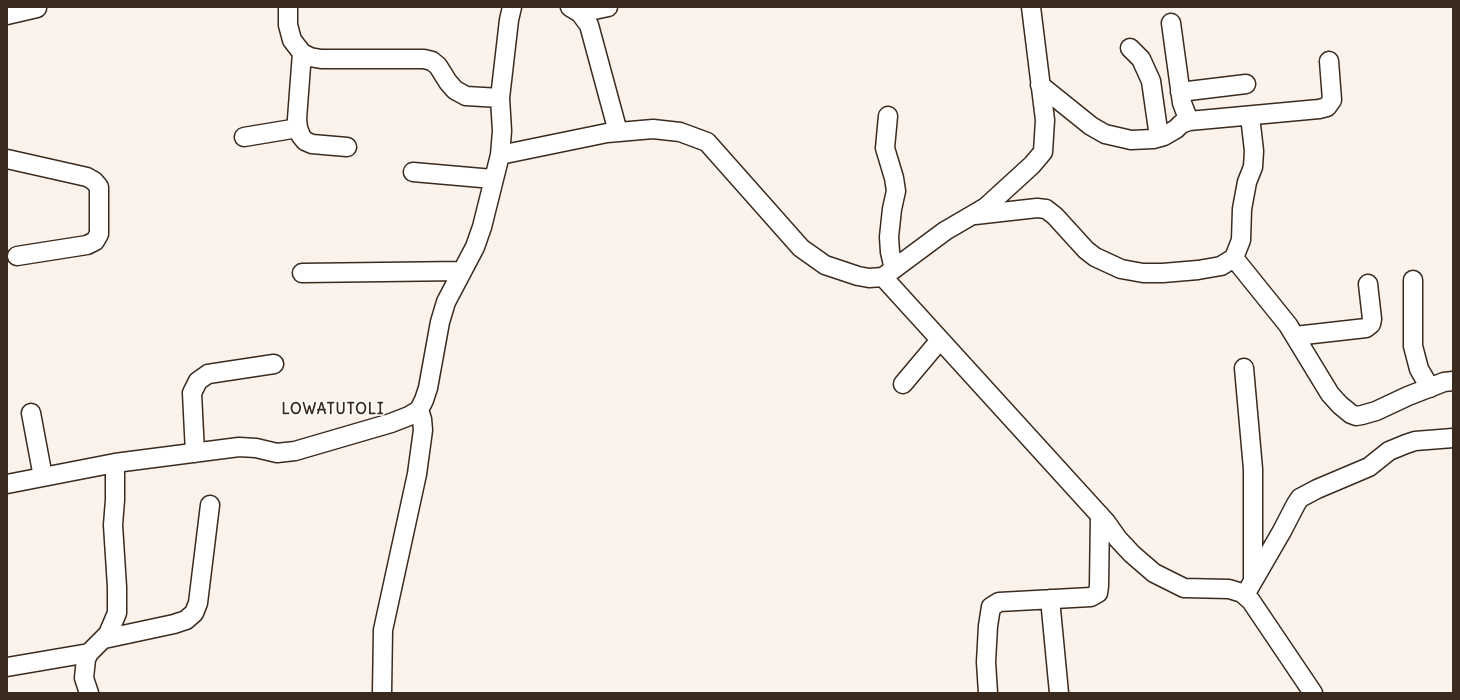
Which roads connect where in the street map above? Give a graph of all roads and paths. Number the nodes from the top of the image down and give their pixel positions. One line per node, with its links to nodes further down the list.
1 (288, 7): 10 (street)
2 (512, 7): 15 (street)
3 (608, 7): 6 (street)
4 (1031, 7): 13 (street)
5 (37, 8): 7 (street)
6 (572, 9): 20 (street)
7 (7, 15)
8 (1171, 23): 14 (street)
9 (1130, 48): 21 (street)
10 (302, 53): 15 (street); 19 (street)
11 (1329, 61): 17 (street)
12 (1246, 84): 14 (street)
13 (1040, 85): 21 (street); 28 (street)
14 (1180, 92): 18 (street)
15 (500, 98): 24 (street)
16 (888, 116): 33 (street)
17 (1250, 116): 18 (street); 30 (street)
18 (1189, 121): 21 (street)
19 (298, 128): 22 (street); 23 (street)
20 (618, 132): 24 (street); 33 (street)
21 (1159, 137)
22 (244, 138)
23 (347, 147)
24 (500, 155): 27 (street)
25 (7, 159): 29 (street)
26 (413, 172): 27 (street)
27 (494, 179): 31 (street)
28 (970, 216): 30 (street); 33 (street)
29 (17, 256)
30 (1234, 258): 36 (street)
31 (462, 270): 32 (street); 43 (street)
32 (302, 273)
33 (889, 273): 37 (street)
34 (1413, 280): 42 (street)
35 (1368, 284): 36 (street)
36 (1295, 336): 42 (street)
37 (940, 340): 41 (street); 51 (street)
38 (274, 364): 46 (street)
39 (1244, 368): 52 (street)
40 (1453, 381): 42 (street)
41 (903, 384)
42 (1430, 388)
43 (419, 410): 46 (street); 58 (street)
44 (31, 413): 48 (street)
45 (1453, 438): 52 (street)
46 (195, 453): 47 (street)
47 (115, 463): 48 (street); 54 (street)
48 (43, 477): 49 (street)
49 (7, 484)
50 (210, 505): 54 (street)
51 (1100, 515): 52 (street); 53 (street)
52 (1249, 588): 61 (street)
53 (1050, 599): 59 (street); 60 (street)
54 (104, 639): 55 (street)
55 (89, 653): 56 (street); 57 (street)
56 (7, 667)
57 (88, 693)
58 (382, 693)
59 (988, 693)
60 (1059, 693)
61 (1313, 693)

